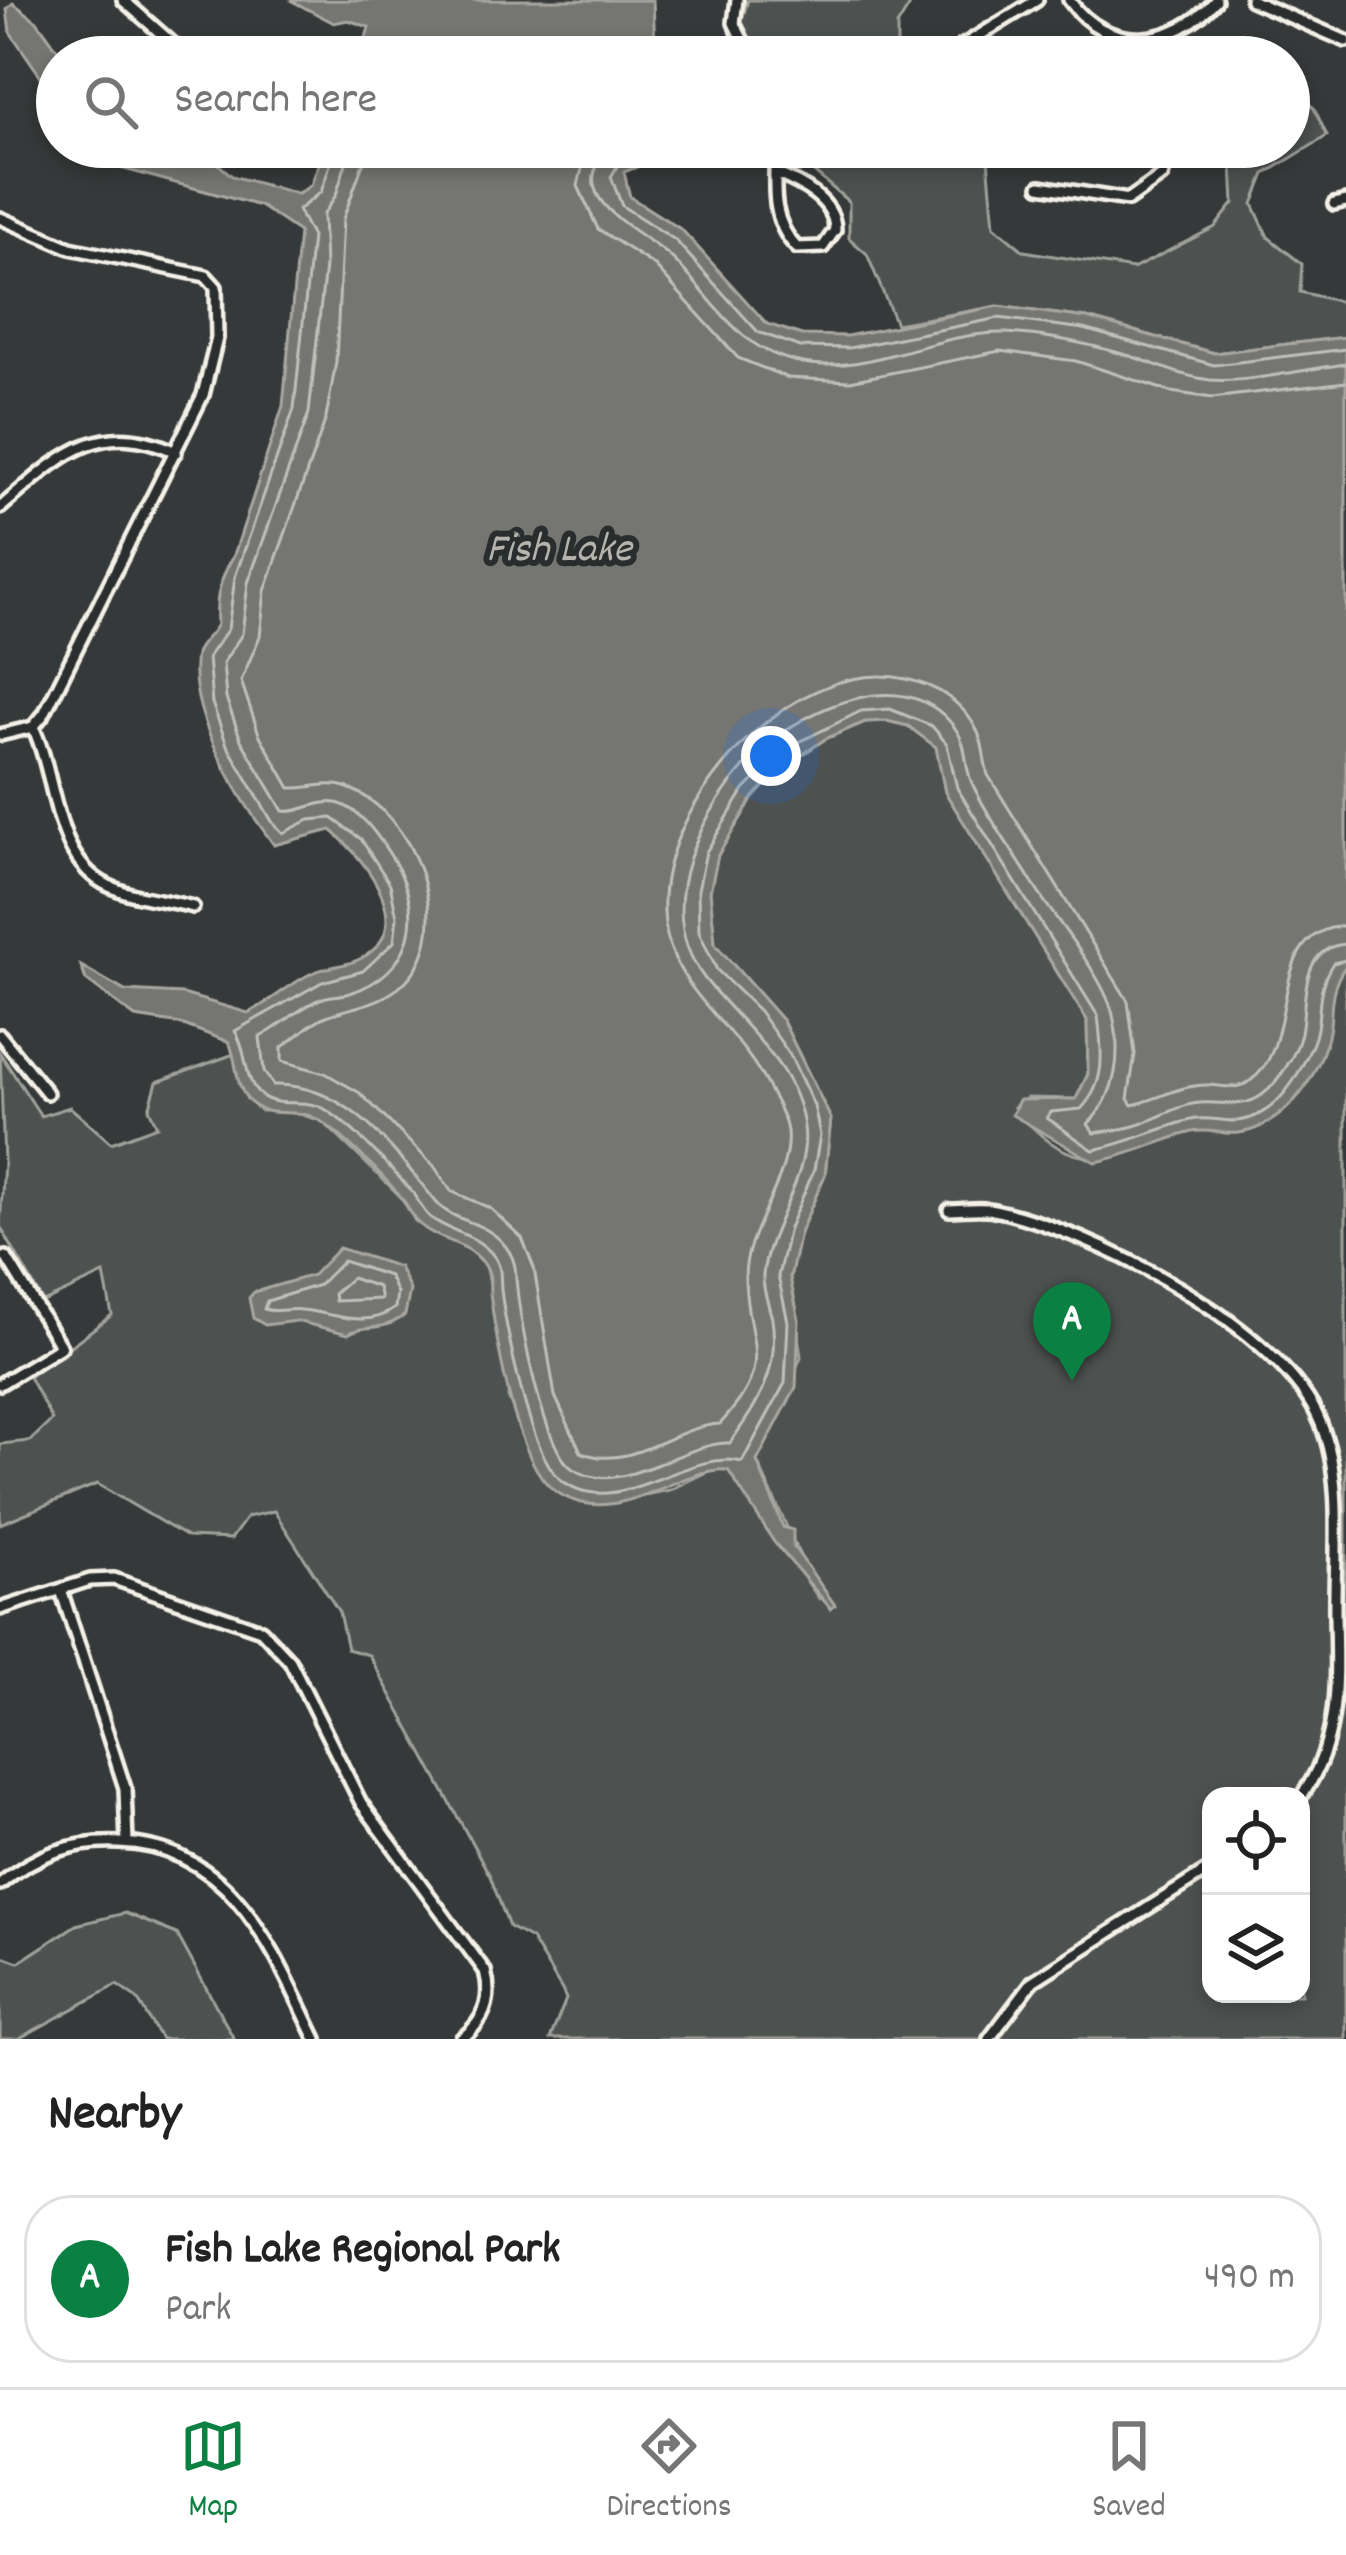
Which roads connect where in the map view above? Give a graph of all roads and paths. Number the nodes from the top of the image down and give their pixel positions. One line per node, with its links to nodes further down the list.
1 (123, 0): 7 (street)
2 (1037, 0): 9 (street)
3 (1069, 0): 10 (street)
4 (1216, 0): 11 (street)
5 (1252, 0): 12 (street)
6 (735, 4): 8 (street)
7 (164, 36)
8 (740, 36)
9 (978, 36)
10 (1136, 36)
11 (1164, 36)
12 (1346, 41)
13 (775, 168): 15 (street)
14 (1164, 168): 16 (street)
15 (775, 173): 15 (street)
16 (1040, 186)
17 (0, 218): 18 (street)
18 (176, 452): 19 (street); 20 (street)
19 (0, 508)
20 (33, 727): 21 (street); 22 (street)
21 (0, 735)
22 (193, 907)
23 (0, 1034): 24 (street)
24 (47, 1093)
25 (949, 1210): 30 (street)
26 (6, 1257): 27 (street)
27 (0, 1384)
28 (61, 1590): 29 (street); 31 (street); 35 (street)
29 (0, 1609)
30 (1306, 1787)
31 (127, 1843): 33 (street); 34 (street)
32 (1202, 1874): 36 (street)
33 (0, 1884)
34 (316, 2039)
35 (461, 2039)
36 (989, 2039)

